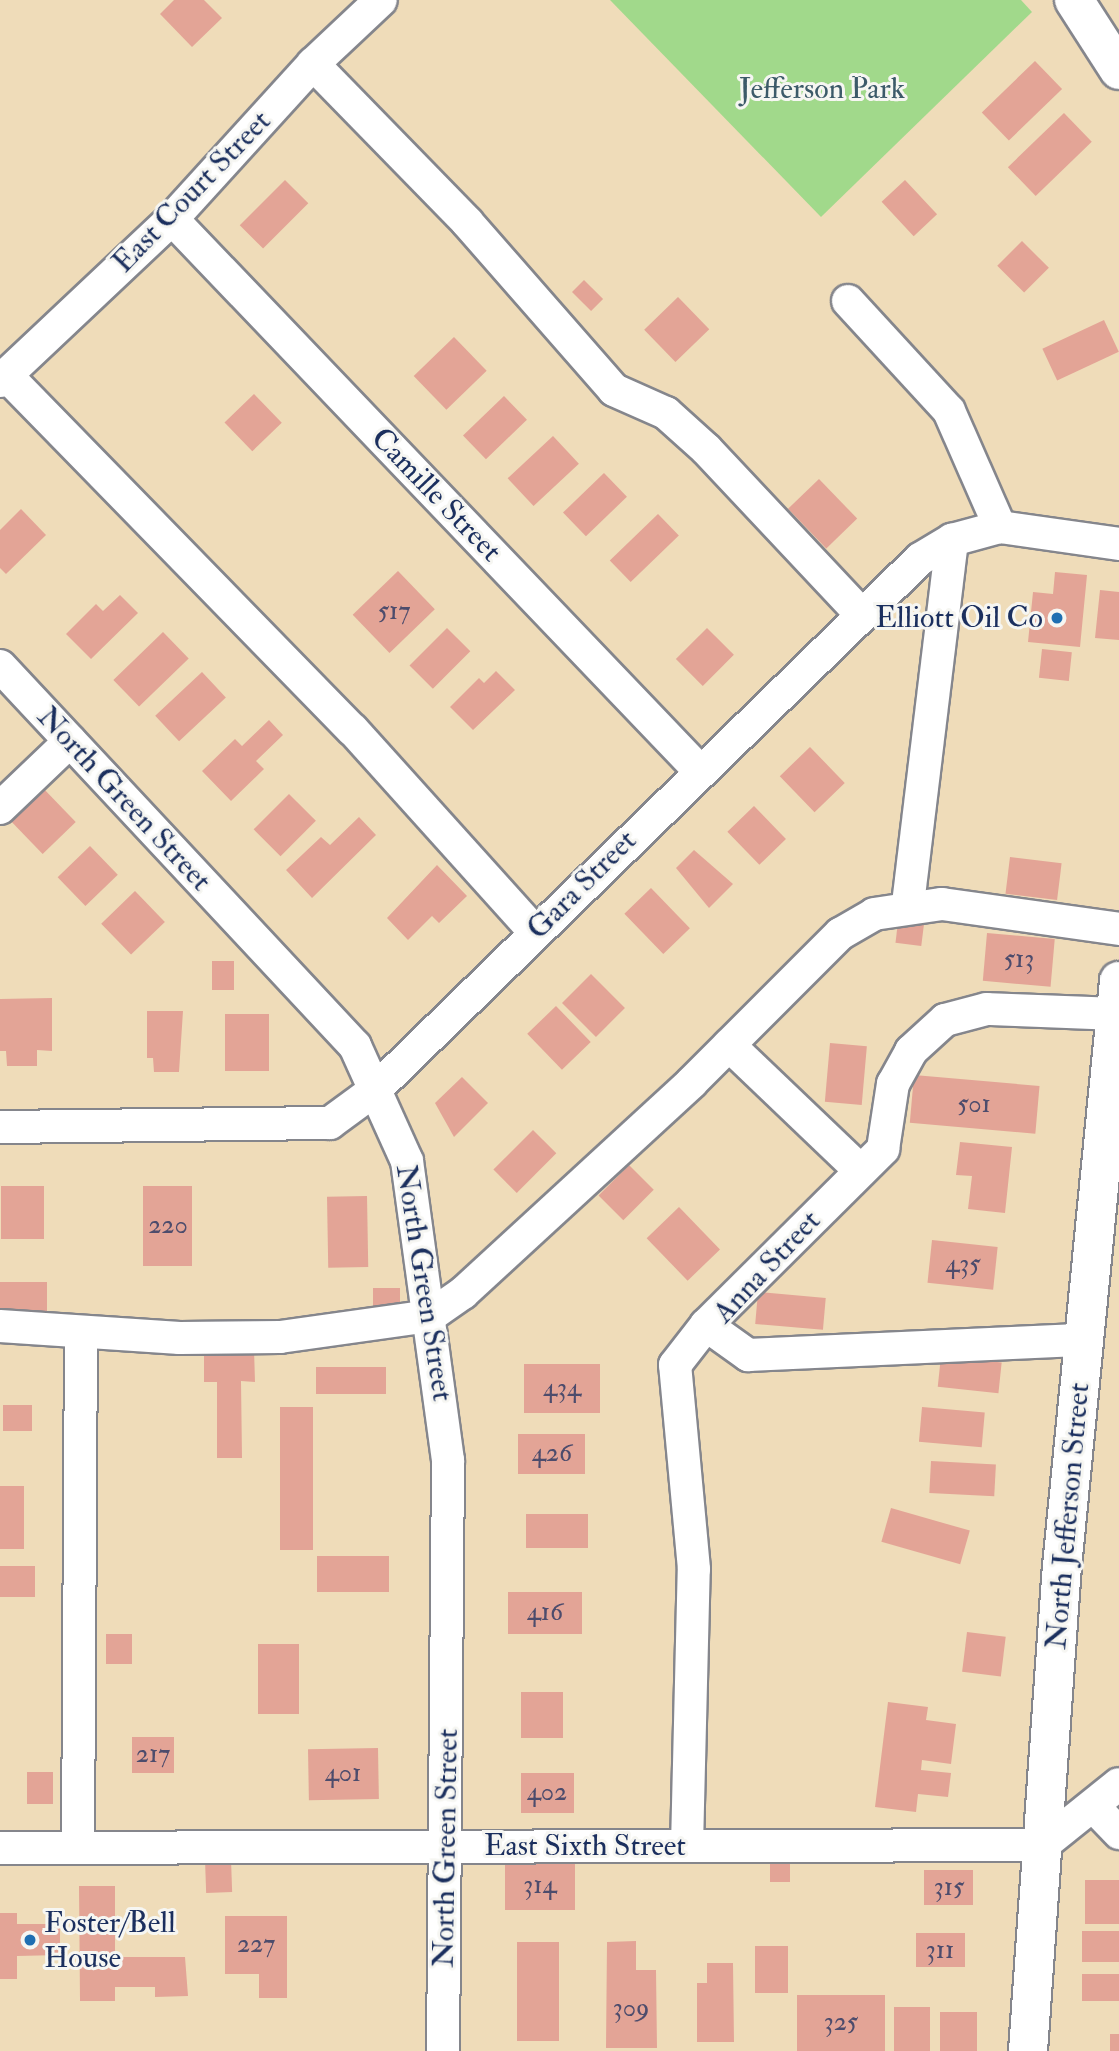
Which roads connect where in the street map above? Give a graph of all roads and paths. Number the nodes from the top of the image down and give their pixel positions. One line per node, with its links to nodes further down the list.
1 (381, 0): 3 (street, East Court Street)
2 (1073, 0): 4 (main road)
3 (313, 64): 5 (street, East Court Street); 11 (street)
4 (1119, 69)
5 (172, 219): 7 (street, East Court Street); 14 (street, Camille Street)
6 (848, 301): 8 (street)
7 (3, 378): 18 (street)
8 (1000, 527): 9 (street, Gara Street); 10 (street, Gara Street)
9 (952, 540): 11 (street, Gara Street); 16 (street)
10 (1119, 544)
11 (859, 612): 14 (street, Gara Street)
12 (0, 666): 13 (street, North Green Street)
13 (70, 741): 15 (street); 21 (street, North Green Street)
14 (699, 770): 18 (street, Gara Street)
15 (0, 808)
16 (908, 904): 17 (street); 20 (street)
17 (1119, 929)
18 (535, 932): 21 (street, Gara Street)
19 (1117, 998): 23 (street, Anna Street); 28 (main road, North Jefferson Street)
20 (729, 1045): 23 (street); 24 (street)
21 (375, 1090): 22 (street, Gara Street); 24 (street, North Green Street)
22 (0, 1127)
23 (860, 1170): 25 (street, Anna Street)
24 (430, 1316): 27 (street); 34 (street, North Green Street)
25 (706, 1325): 28 (street, Anna Street); 33 (street)
26 (0, 1326): 27 (street)
27 (81, 1332): 36 (street)
28 (1084, 1340): 32 (main road, North Jefferson Street)
29 (1119, 1784): 30 (street)
30 (1095, 1808): 31 (street); 32 (street)
31 (1119, 1833)
32 (1044, 1844): 33 (street, East Sixth Street); 38 (main road, North Jefferson Street)
33 (687, 1846): 34 (street, East Sixth Street)
34 (447, 1847): 36 (street, East Sixth Street); 37 (street, North Green Street)
35 (0, 1848): 36 (street, East Sixth Street)
36 (78, 1848)
37 (443, 2051)
38 (1028, 2051)

